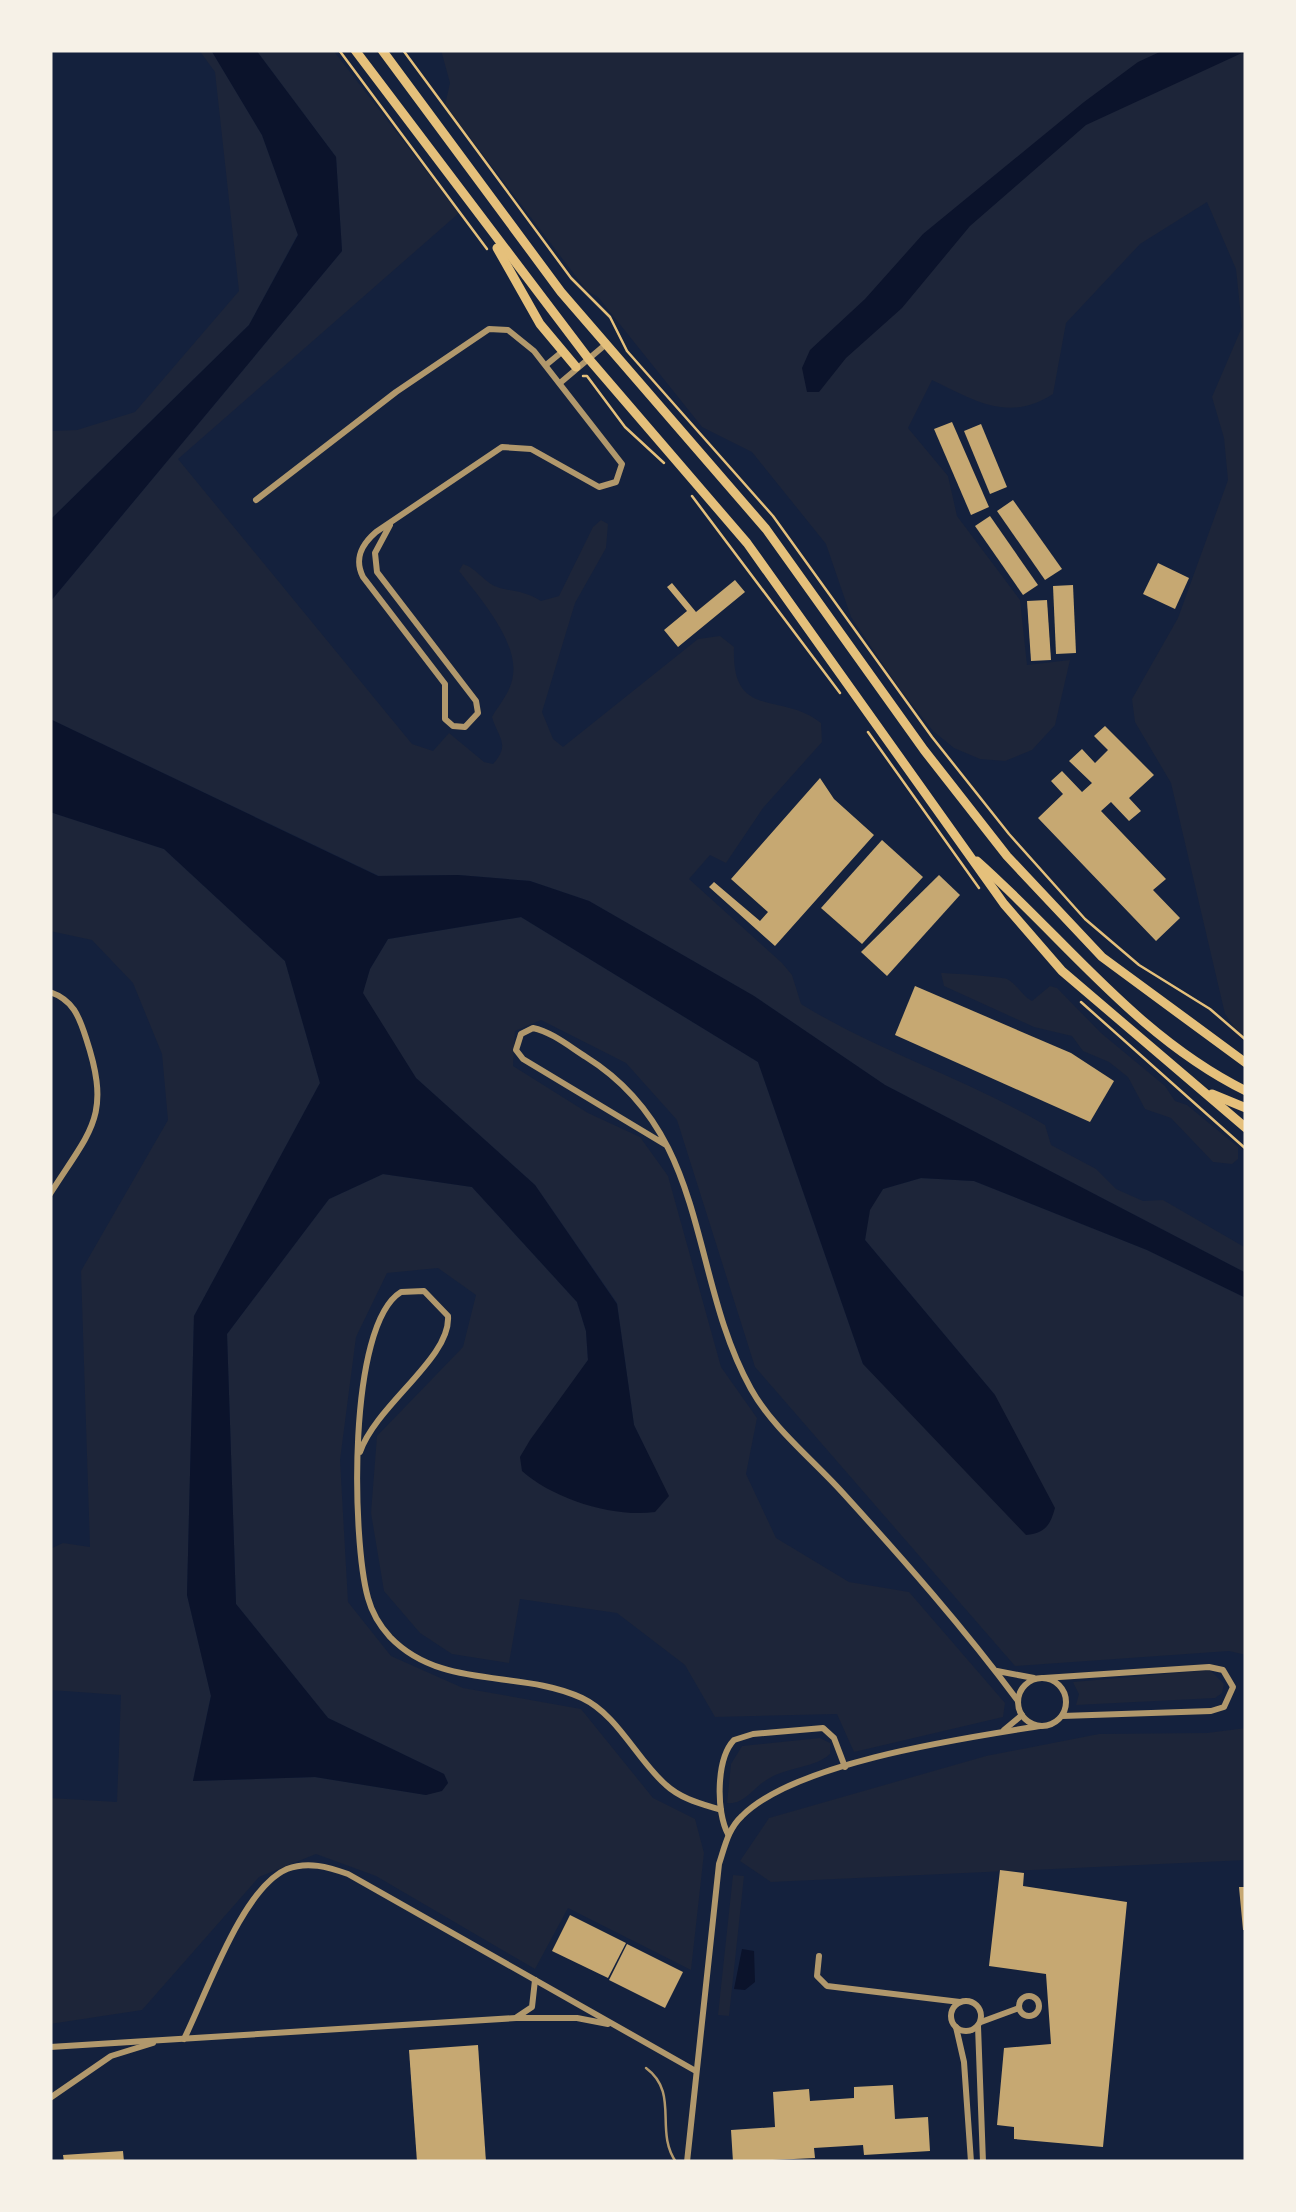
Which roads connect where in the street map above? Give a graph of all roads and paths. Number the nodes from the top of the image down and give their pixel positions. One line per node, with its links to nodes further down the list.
1 (339, 50): 6 (path)
2 (355, 50): 5 (main road)
3 (382, 50): 7 (main road)
4 (402, 50): 17 (path)
5 (482, 219): 8 (main road); 9 (main road)
6 (491, 256)
7 (604, 345): 9 (street); 18 (main road)
8 (563, 351): 10 (street); 11 (main road)
9 (588, 358): 11 (street); 15 (main road)
10 (546, 365): 12 (street); 13 (street)
11 (576, 367): 12 (street)
12 (560, 382): 14 (street)
13 (256, 500)
14 (390, 525): 14 (street)
15 (964, 849): 21 (main road); 22 (main road)
16 (50, 992): 26 (street)
17 (1246, 1040)
18 (1229, 1049): 19 (main road); 20 (main road)
19 (1246, 1052)
20 (1246, 1063)
21 (1196, 1086): 23 (main road); 24 (main road)
22 (1246, 1091)
23 (1246, 1108)
24 (1246, 1128)
25 (666, 1145): 25 (street); 28 (street)
26 (50, 1194)
27 (360, 1452): 27 (street); 36 (street)
28 (996, 1671): 29 (street); 30 (street)
29 (1040, 1678): 30 (street); 32 (street); 32 (street)
30 (1018, 1701): 31 (street)
31 (1022, 1715): 33 (street); 34 (street)
32 (1062, 1716): 33 (street)
33 (1040, 1726): 34 (street)
34 (994, 1734): 35 (street)
35 (845, 1767): 36 (street); 37 (street)
36 (721, 1810): 37 (street)
37 (728, 1834): 54 (street)
38 (819, 1956): 40 (street)
39 (535, 1980): 45 (street); 48 (street); 50 (street)
40 (934, 2000): 41 (street); 46 (street)
41 (960, 2002): 42 (street); 46 (street)
42 (979, 2006): 44 (street); 47 (street)
43 (1020, 2008): 44 (street)
44 (998, 2012): 47 (street)
45 (516, 2018): 48 (street); 50 (street)
46 (951, 2018): 49 (street)
47 (979, 2024): 49 (street); 59 (street)
48 (619, 2027): 54 (street)
49 (956, 2027): 58 (street)
50 (184, 2039): 51 (street)
51 (166, 2040): 52 (street); 55 (street)
52 (50, 2047)
53 (646, 2068): 56 (lane)
54 (694, 2070): 57 (street)
55 (50, 2098)
56 (676, 2162)
57 (686, 2162)
58 (971, 2162)
59 (983, 2162)

